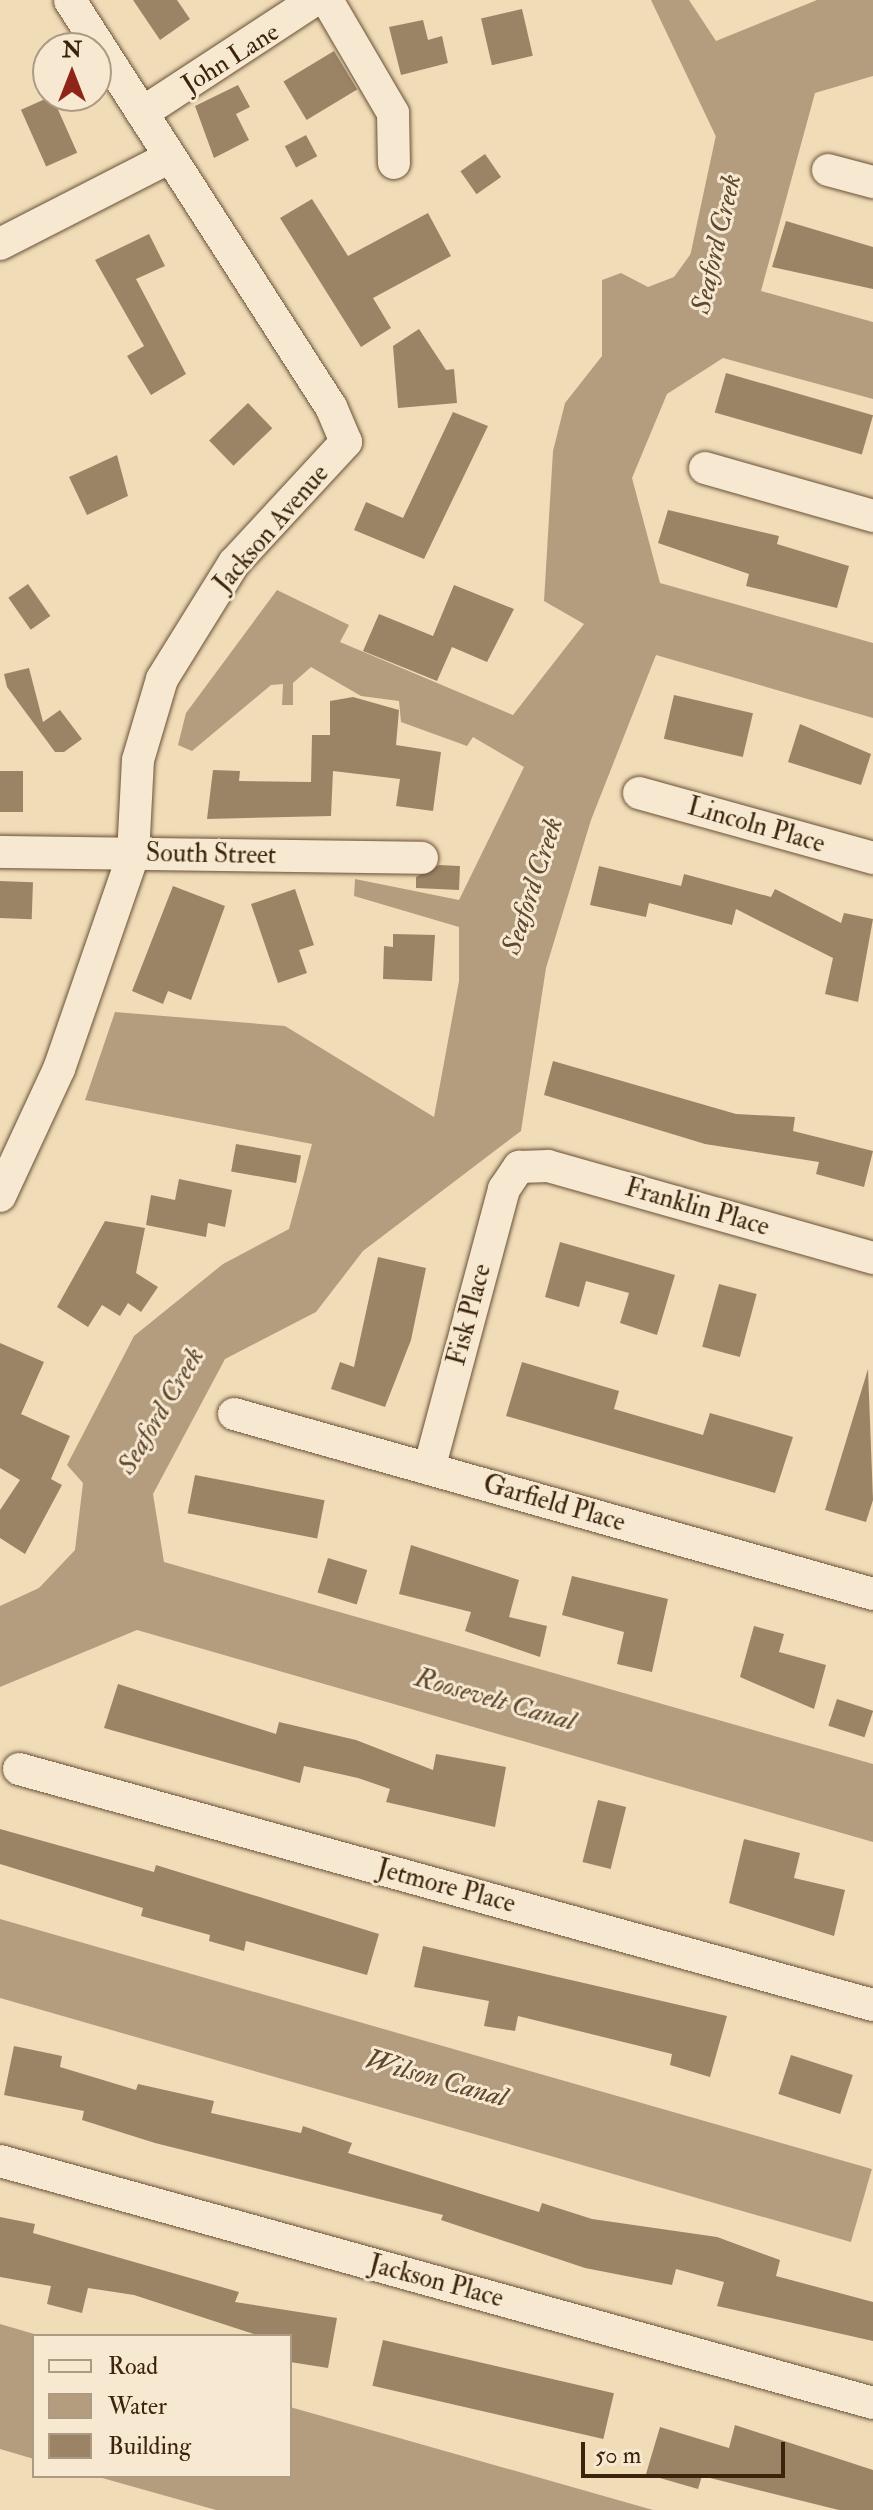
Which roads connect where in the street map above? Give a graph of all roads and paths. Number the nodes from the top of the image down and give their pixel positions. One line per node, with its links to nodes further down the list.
1 (70, 0): 4 (street, Jackson Avenue)
2 (315, 0): 4 (street, John Lane)
3 (327, 0): 6 (street)
4 (142, 113): 5 (street, Jackson Avenue)
5 (170, 157): 9 (street); 14 (street, Jackson Avenue)
6 (394, 163)
7 (828, 170): 8 (street)
8 (873, 182)
9 (0, 244)
10 (705, 468): 11 (street)
11 (873, 516)
12 (639, 793): 16 (street, Lincoln Place)
13 (0, 852): 14 (street, South Street)
14 (133, 855): 15 (street, South Street); 18 (street, Jackson Avenue)
15 (422, 858)
16 (873, 858)
17 (519, 1167): 19 (street, Franklin Place); 21 (street, Fisk Place)
18 (0, 1196)
19 (873, 1258)
20 (234, 1414): 21 (street, Garfield Place)
21 (429, 1469): 22 (street, Garfield Place)
22 (873, 1594)
23 (19, 1769): 24 (street, Jetmore Place)
24 (873, 2005)
25 (0, 2161): 26 (street, Jackson Place)
26 (873, 2403)

